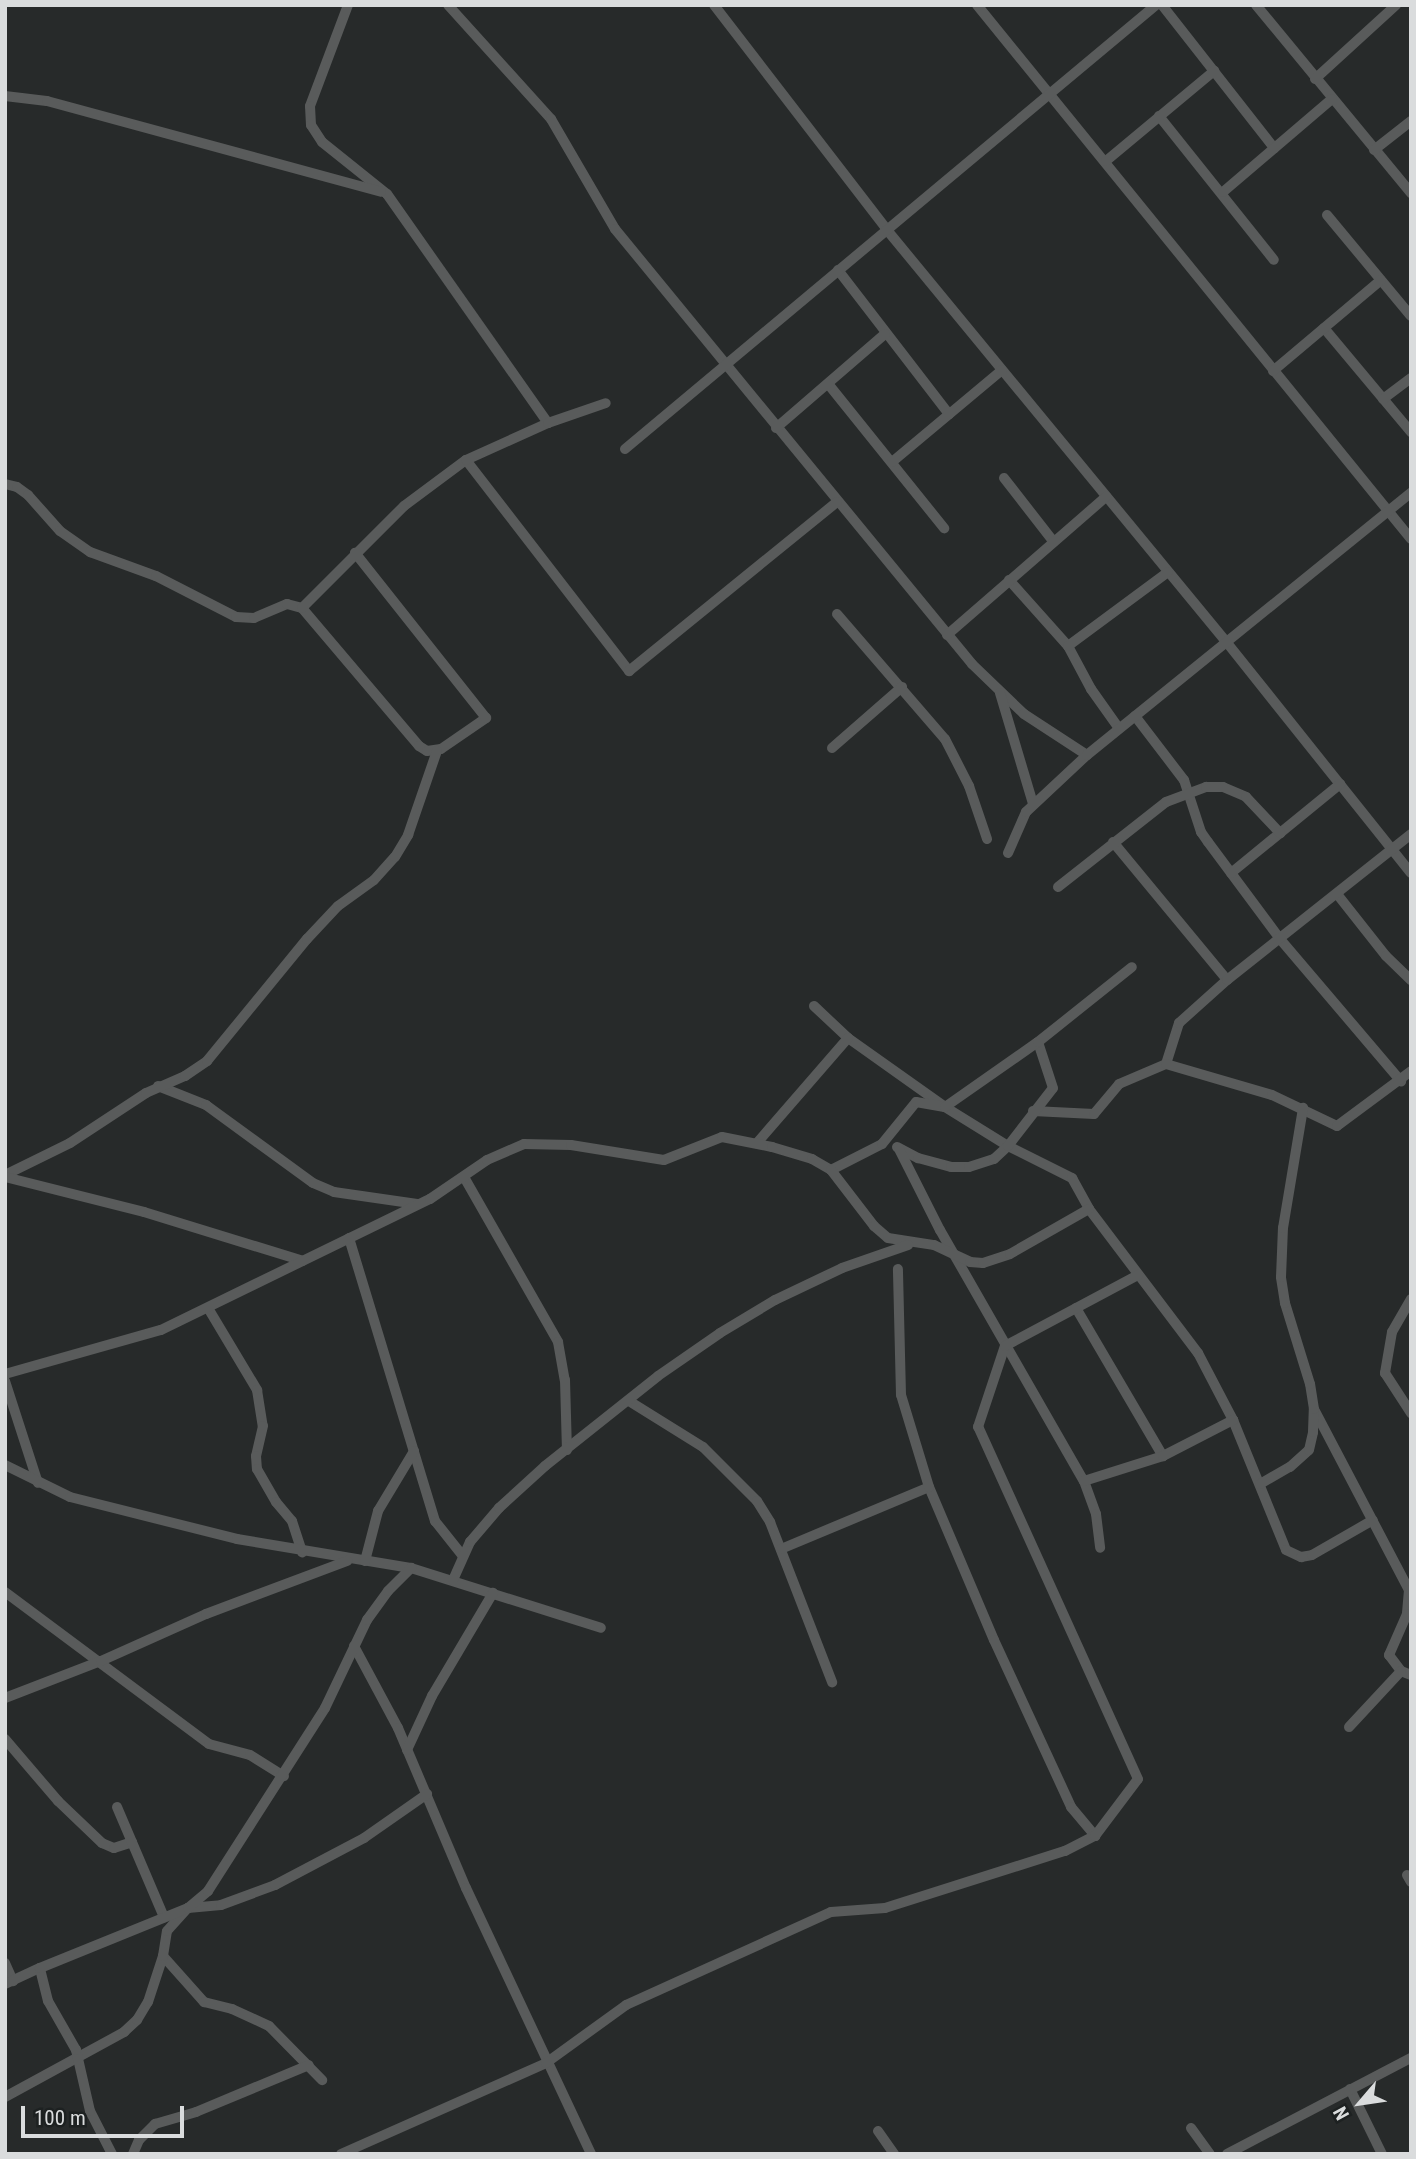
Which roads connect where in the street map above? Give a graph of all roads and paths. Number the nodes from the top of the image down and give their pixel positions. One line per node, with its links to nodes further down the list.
1 (348, 5): 21 (street)
2 (448, 5): 30 (street)
3 (714, 5): 23 (street)
4 (977, 5): 11 (street)
5 (1156, 5): 11 (street)
6 (1162, 5): 9 (street)
7 (1256, 5): 10 (street)
8 (1388, 8): 10 (street)
9 (1213, 71): 14 (street); 16 (street)
10 (1315, 79): 13 (street)
11 (1051, 95): 18 (street); 23 (street)
12 (5, 96): 21 (street)
13 (1332, 99): 16 (street); 17 (street)
14 (1159, 116): 18 (street); 19 (street)
15 (1411, 121): 17 (street)
16 (1274, 148): 19 (street)
17 (1374, 150): 20 (street)
18 (1105, 161): 32 (street)
19 (1223, 192): 24 (street)
20 (1411, 193)
21 (387, 194): 38 (street)
22 (1327, 215): 26 (street)
23 (887, 230): 25 (street); 31 (street)
24 (1274, 260)
25 (838, 270): 29 (street); 30 (street)
26 (1381, 280): 27 (street); 28 (street)
27 (1411, 316)
28 (1324, 328): 32 (street); 35 (street)
29 (886, 334): 34 (street); 37 (street)
30 (725, 364): 39 (street); 41 (street)
31 (1002, 370): 37 (street); 47 (street)
32 (1273, 370): 49 (street)
33 (1411, 378): 35 (street)
34 (829, 385): 39 (street); 43 (street)
35 (1383, 399): 40 (street)
36 (606, 403): 38 (street)
37 (949, 414): 43 (street)
38 (548, 423): 42 (street)
39 (776, 428): 48 (street)
40 (1411, 432)
41 (625, 449)
42 (466, 460): 48 (street); 53 (street)
43 (892, 462): 50 (street)
44 (1004, 478): 52 (street)
45 (5, 484): 56 (street)
46 (1411, 493): 49 (street)
47 (1106, 497): 52 (street); 54 (street)
48 (837, 502): 58 (street)
49 (1388, 513): 51 (street); 59 (street)
50 (944, 528)
51 (1411, 539)
52 (1053, 541): 55 (street)
53 (355, 552): 56 (street); 66 (street)
54 (1168, 572): 59 (street); 60 (street)
55 (1009, 580): 58 (street); 60 (street)
56 (302, 608): 66 (street)
57 (837, 614): 61 (street)
58 (947, 635): 62 (street)
59 (1228, 644): 63 (street); 68 (street)
60 (1068, 646): 64 (street)
61 (902, 687): 65 (street); 73 (street)
62 (1000, 693): 67 (street); 70 (street)
63 (1135, 716): 64 (street); 69 (street)
64 (1118, 727): 67 (street)
65 (832, 748)
66 (437, 751): 91 (street)
67 (1087, 754): 70 (street)
68 (1340, 784): 71 (street); 75 (street)
69 (1189, 792): 71 (street); 74 (street); 77 (street)
70 (1033, 804): 76 (street)
71 (1280, 833): 77 (street)
72 (1411, 834): 75 (street)
73 (987, 839)
74 (1113, 842): 79 (street); 83 (street)
75 (1392, 850): 78 (street); 80 (street)
76 (1008, 853)
77 (1231, 873): 81 (street)
78 (1411, 873)
79 (1058, 887)
80 (1337, 894): 81 (street); 84 (street)
81 (1280, 939): 83 (street); 90 (street)
82 (1132, 967): 87 (street)
83 (1227, 980): 88 (street)
84 (1411, 981)
85 (814, 1006): 86 (street)
86 (848, 1038): 92 (street); 96 (street)
87 (1038, 1042): 92 (street); 94 (street)
88 (1166, 1064): 93 (street); 94 (street)
89 (1411, 1071): 90 (street)
90 (1401, 1081): 93 (street)
91 (158, 1086): 100 (street); 102 (street)
92 (944, 1107): 95 (street); 97 (street)
93 (1303, 1108): 119 (street)
94 (1033, 1111): 97 (street)
95 (886, 1140): 98 (street); 99 (street)
96 (757, 1143): 99 (street); 101 (street)
97 (1007, 1146): 98 (street); 103 (street)
98 (899, 1149): 106 (street)
99 (831, 1170): 105 (street)
100 (5, 1176): 107 (street)
101 (464, 1177): 102 (street); 122 (street)
102 (417, 1204): 104 (street)
103 (1089, 1209): 106 (street); 109 (street)
104 (349, 1238): 107 (street); 123 (street)
105 (910, 1244): 106 (street); 118 (street)
106 (957, 1255): 113 (street)
107 (303, 1261): 111 (street)
108 (898, 1269): 129 (street)
109 (1138, 1275): 112 (street); 121 (street)
110 (1411, 1299): 117 (street)
111 (208, 1308): 114 (street); 133 (street)
112 (1076, 1308): 113 (street); 124 (street)
113 (1005, 1346): 126 (street); 154 (street)
114 (5, 1374)
115 (5, 1381): 127 (street)
116 (1411, 1389): 117 (street)
117 (1400, 1396): 120 (street)
118 (629, 1401): 122 (street); 132 (street)
119 (1314, 1409): 128 (street); 130 (street)
120 (1411, 1413)
121 (1233, 1420): 124 (street); 128 (street)
122 (567, 1450): 134 (street)
123 (414, 1451): 134 (street); 136 (street)
124 (1163, 1456): 126 (street)
125 (5, 1465): 127 (street)
126 (1084, 1481): 131 (street)
127 (38, 1483): 133 (street)
128 (1260, 1484): 130 (street)
129 (929, 1487): 132 (street); 154 (street)
130 (1373, 1520): 138 (street)
131 (1100, 1548)
132 (781, 1549): 146 (street)
133 (302, 1552): 135 (street)
134 (463, 1555): 139 (street)
135 (352, 1559): 136 (street); 144 (street)
136 (365, 1560): 137 (street)
137 (411, 1568): 139 (street); 143 (street)
138 (1406, 1569): 145 (street)
139 (453, 1580): 141 (street)
140 (5, 1592): 144 (street)
141 (493, 1593): 142 (street); 150 (street)
142 (601, 1628)
143 (354, 1646): 150 (street); 151 (street)
144 (101, 1661): 147 (street); 151 (street)
145 (1406, 1673): 148 (street)
146 (832, 1682)
147 (5, 1698)
148 (1349, 1727)
149 (5, 1739): 155 (street)
150 (407, 1750): 152 (street)
151 (284, 1776): 156 (street)
152 (427, 1794): 156 (street); 164 (street)
153 (117, 1807): 155 (street)
154 (1096, 1836): 164 (street)
155 (132, 1842): 157 (street)
156 (188, 1908): 157 (street); 158 (street)
157 (164, 1917): 160 (street)
158 (163, 1956): 162 (street); 165 (street)
159 (5, 1963): 161 (street)
160 (40, 1968): 161 (street); 162 (street)
161 (9, 1983)
162 (77, 2055): 168 (street); 171 (street)
163 (1411, 2058): 167 (street)
164 (546, 2063): 173 (street); 174 (street)
165 (309, 2065): 166 (street); 172 (street)
166 (322, 2080)
167 (1349, 2089): 177 (street); 178 (street)
168 (5, 2097)
169 (1191, 2128): 176 (street)
170 (878, 2131): 175 (street)
171 (112, 2154)
172 (132, 2154)
173 (341, 2154)
174 (591, 2154)
175 (894, 2154)
176 (1210, 2154)
177 (1227, 2154)
178 (1382, 2154)

